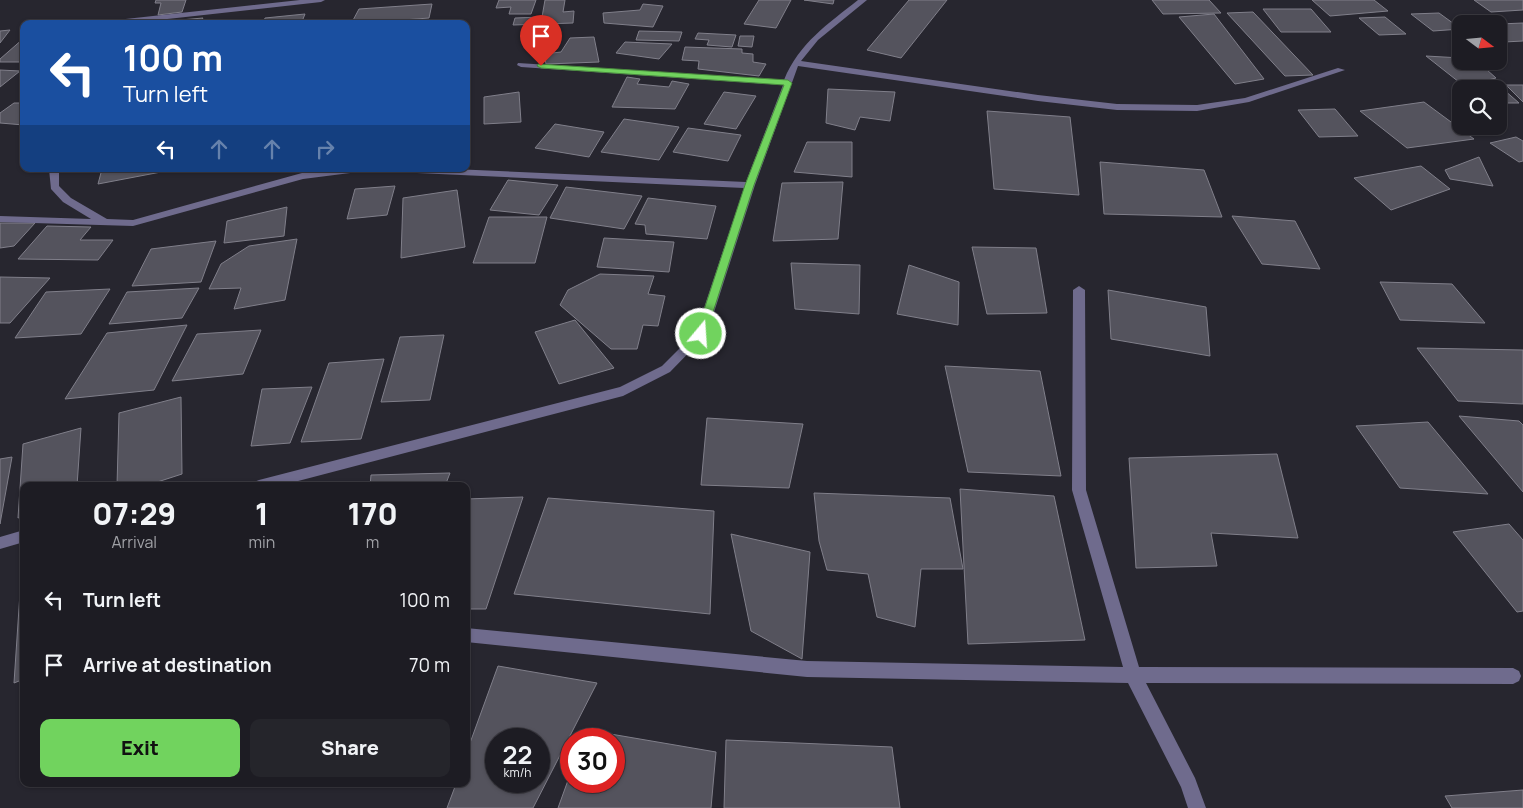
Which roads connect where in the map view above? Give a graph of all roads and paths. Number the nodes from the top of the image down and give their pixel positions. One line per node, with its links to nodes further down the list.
1 (240, 0): 4 (street)
2 (321, 0): 4 (street)
3 (863, 0): 6 (street)
4 (239, 9): 5 (street)
5 (136, 20)
6 (795, 63): 8 (street); 9 (street)
7 (521, 64): 9 (street)
8 (1340, 70)
9 (788, 83): 13 (street)
10 (54, 172): 15 (street)
11 (334, 172): 15 (street)
12 (462, 172): 13 (street)
13 (750, 185): 17 (street)
14 (0, 219): 15 (street)
15 (105, 222)
16 (1079, 290): 21 (street)
17 (276, 482)
18 (20, 537): 19 (street)
19 (0, 543)
20 (470, 635): 21 (street)
21 (1134, 675): 22 (street); 23 (street)
22 (1514, 676)
23 (1197, 808)

